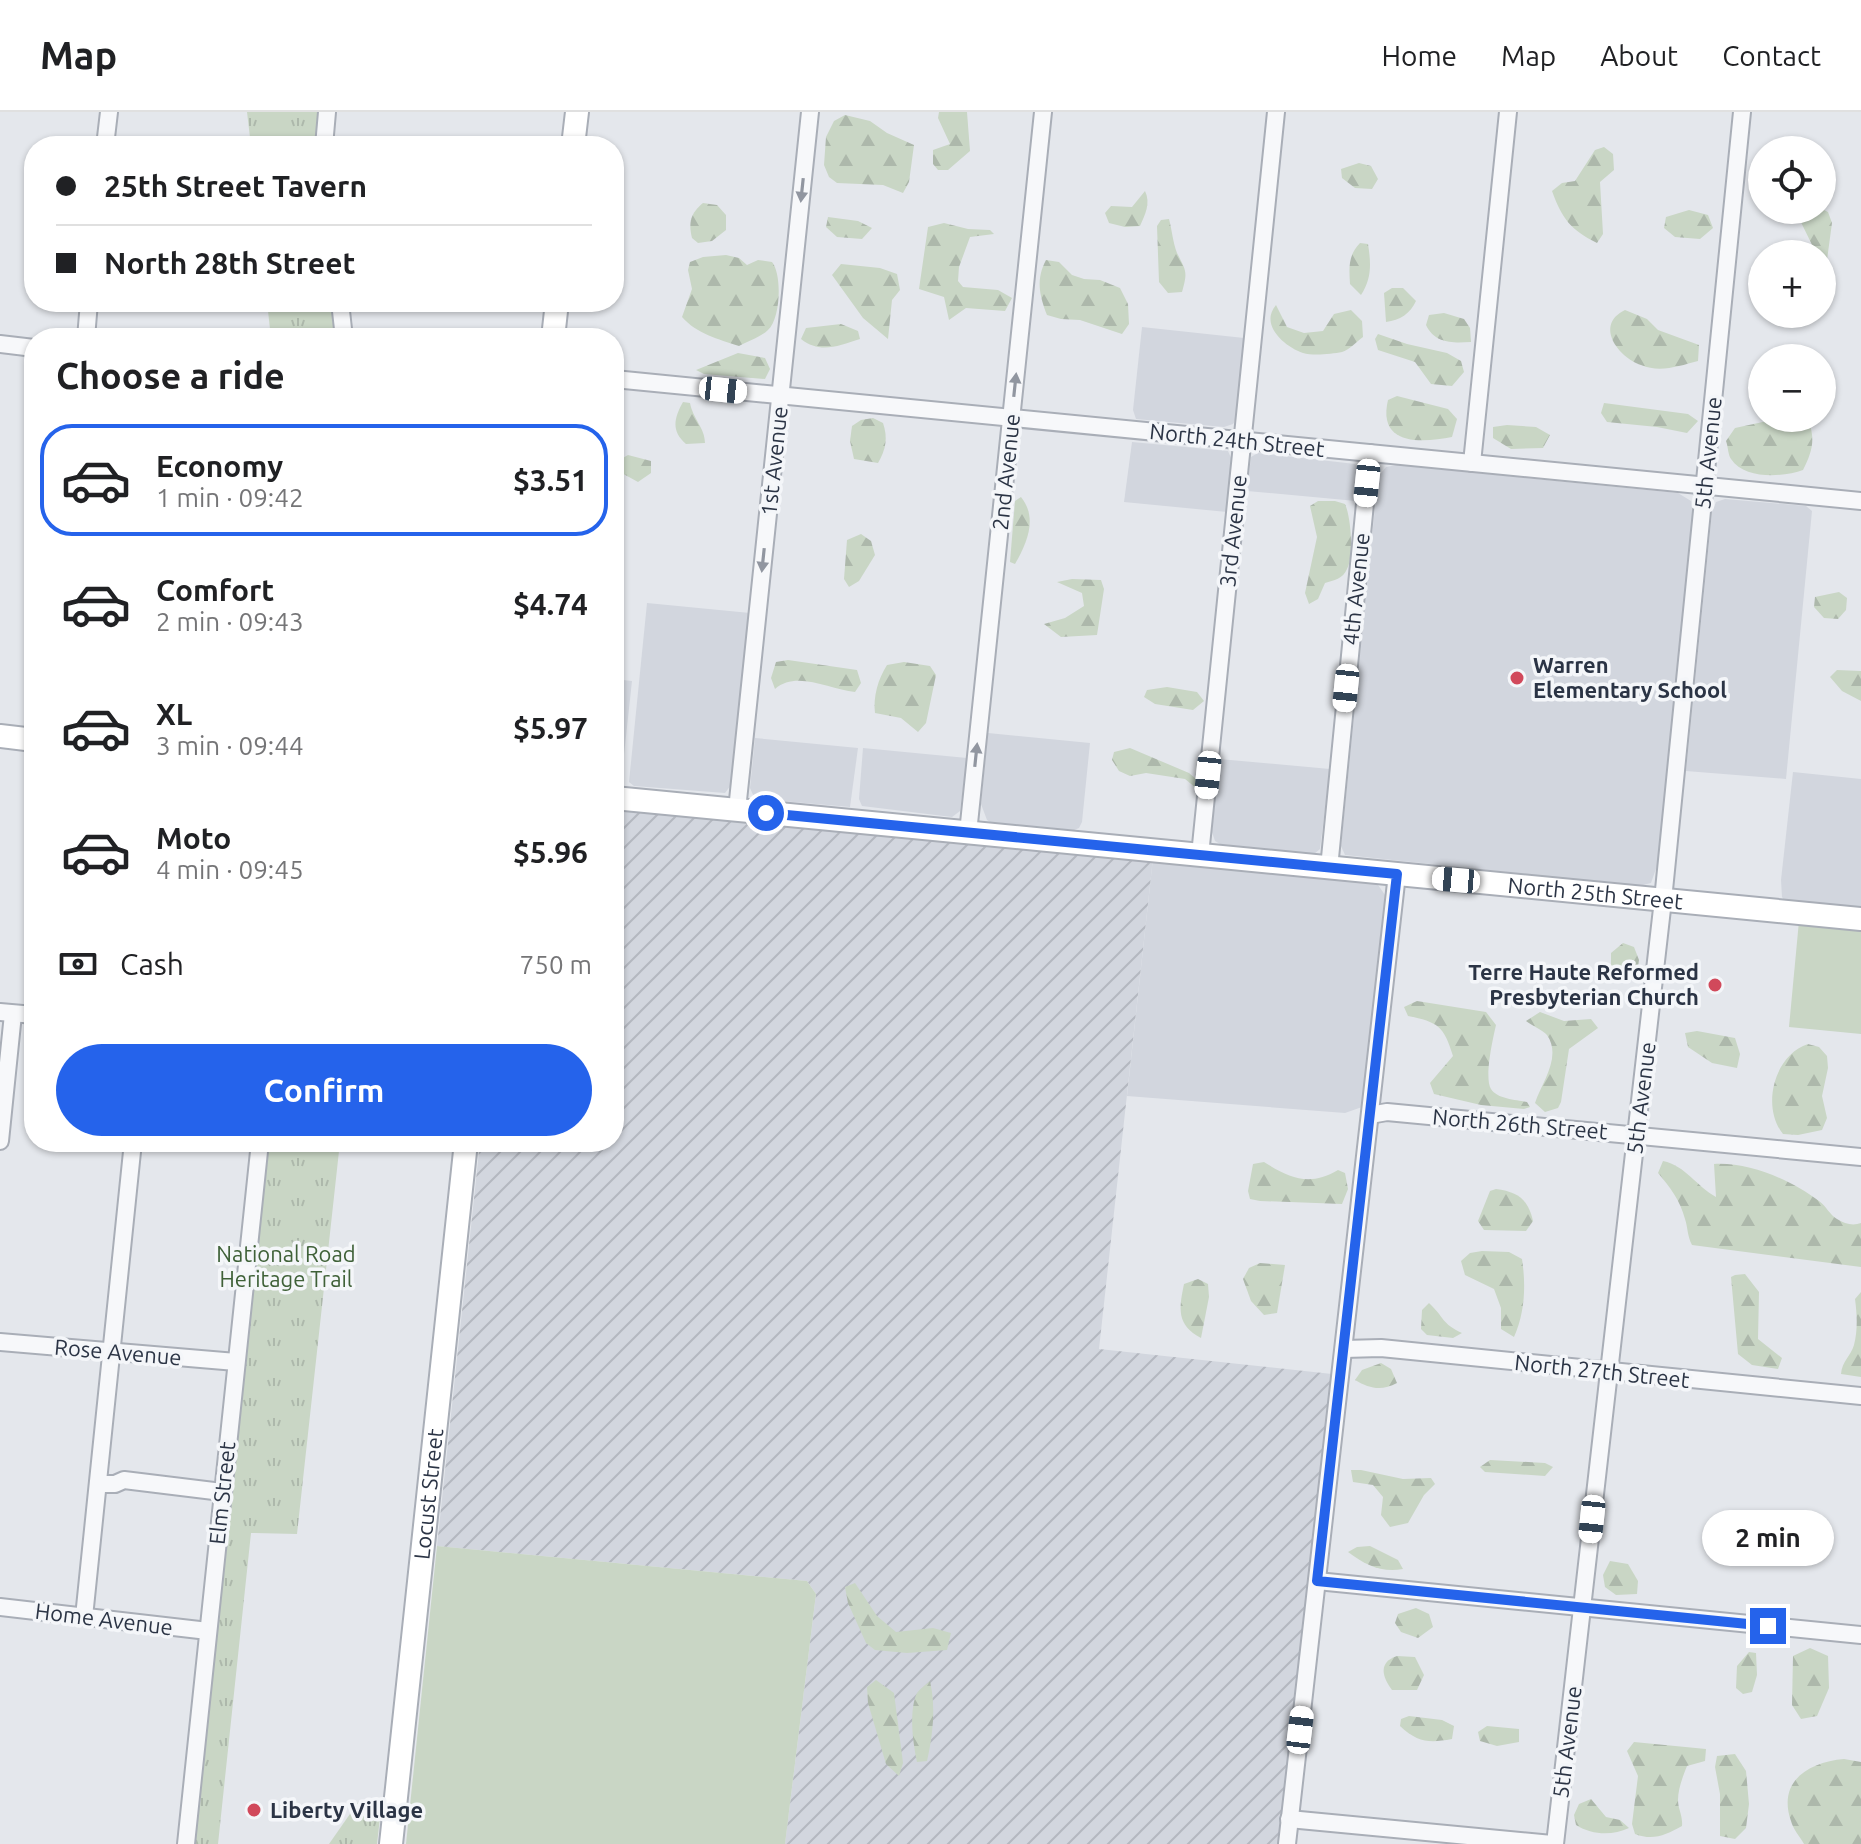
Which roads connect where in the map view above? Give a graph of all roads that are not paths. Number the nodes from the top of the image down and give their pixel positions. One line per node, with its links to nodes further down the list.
1 (109, 112): 9 (street)
2 (327, 112): 10 (street)
3 (577, 112): 11 (street)
4 (810, 112): 15 (street, 1st Avenue, one-way to 15)
5 (1043, 112): 16 (street, 2nd Avenue, one-way to 5)
6 (1276, 112): 17 (street, 3rd Avenue)
7 (1508, 112): 19 (street)
8 (1742, 112): 20 (street, 5th Avenue)
9 (106, 136)
10 (325, 136)
11 (574, 136)
12 (0, 344): 13 (street)
13 (24, 347)
14 (624, 380): 15 (street, North 24th Street)
15 (780, 396): 16 (street, North 24th Street); 25 (street, 1st Avenue, one-way to 25)
16 (1011, 418): 17 (street, North 24th Street); 26 (street, 2nd Avenue, one-way to 16)
17 (1242, 441): 18 (street, North 24th Street); 27 (street, 3rd Avenue)
18 (1370, 453): 19 (street, North 24th Street); 28 (street, 4th Avenue)
19 (1472, 463): 20 (street, North 24th Street)
20 (1705, 486): 21 (street, North 24th Street); 30 (street, 5th Avenue)
21 (1861, 501)
22 (0, 736): 23 (street)
23 (24, 739)
24 (624, 799): 25 (street, North 25th Street)
25 (737, 810): 26 (street, North 25th Street)
26 (968, 833): 27 (street, North 25th Street)
27 (1200, 855): 28 (street, North 25th Street)
28 (1329, 868): 29 (street, North 25th Street)
29 (1397, 874): 30 (street, North 25th Street); 33 (street)
30 (1663, 900): 31 (street, North 25th Street); 34 (street, 5th Avenue)
31 (1861, 919)
32 (6, 1013): 35 (street)
33 (1370, 1115): 34 (street, North 26th Street); 41 (street)
34 (1637, 1135): 39 (street, North 26th Street); 44 (street, 5th Avenue)
35 (0, 1141)
36 (132, 1152): 42 (street)
37 (259, 1152): 43 (street, Elm Street)
38 (465, 1152): 56 (street, Locust Street)
39 (1861, 1157)
40 (0, 1342): 42 (street, Rose Avenue)
41 (1344, 1349): 44 (street, North 27th Street); 48 (street)
42 (111, 1352): 43 (street, Rose Avenue); 46 (street)
43 (236, 1362): 47 (street, Elm Street)
44 (1609, 1371): 45 (street, North 27th Street); 50 (street, 5th Avenue)
45 (1861, 1396)
46 (98, 1484): 47 (street); 51 (street)
47 (222, 1492): 52 (street, Elm Street)
48 (1317, 1581): 50 (street); 54 (street)
49 (0, 1607): 51 (street, Home Avenue)
50 (1582, 1608): 53 (street); 58 (street, 5th Avenue)
51 (84, 1617): 52 (street, Home Avenue)
52 (208, 1631): 55 (street, Elm Street)
53 (1861, 1635)
54 (1289, 1819): 57 (street); 58 (street)
55 (186, 1844)
56 (391, 1844)
57 (1287, 1844)
58 (1553, 1844)

